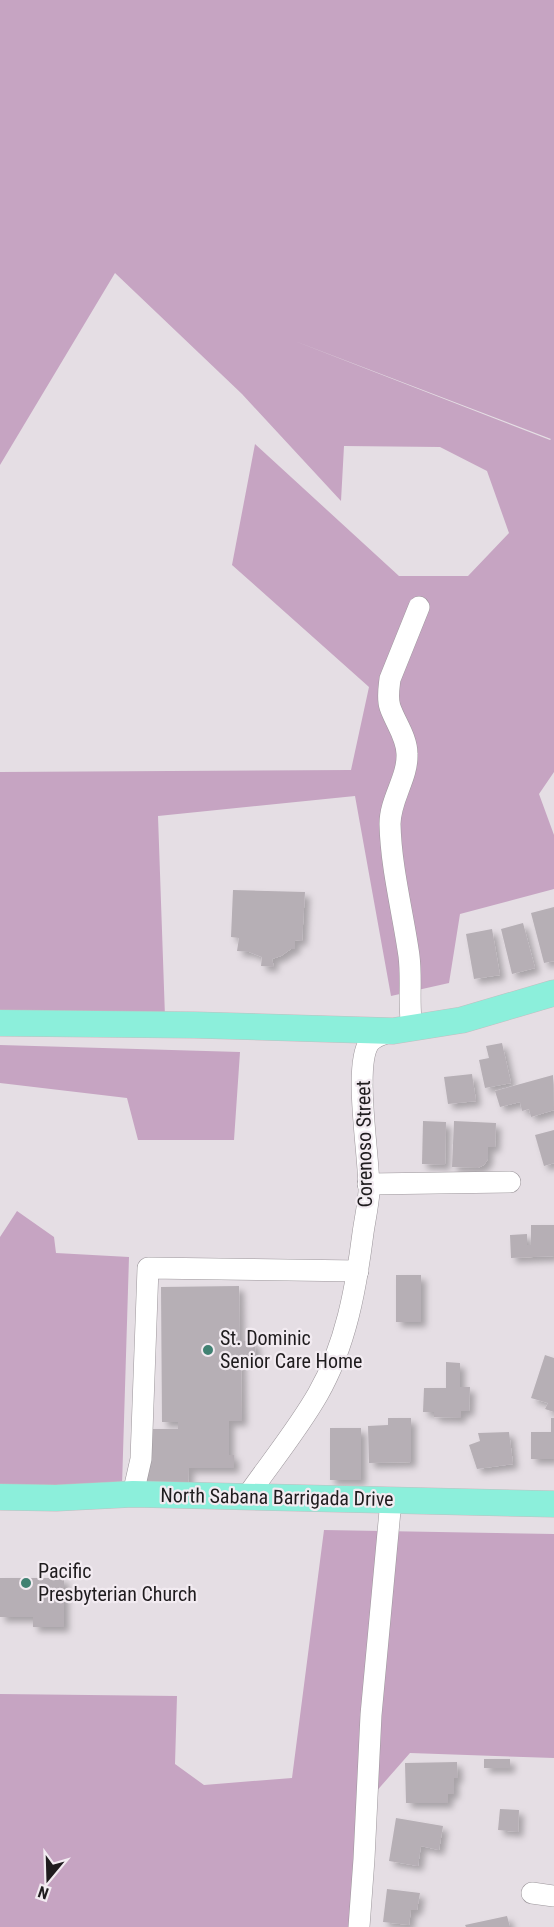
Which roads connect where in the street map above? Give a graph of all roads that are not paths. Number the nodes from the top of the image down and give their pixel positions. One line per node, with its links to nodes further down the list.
1 (419, 607): 4 (street)
2 (554, 993): 4 (main road)
3 (0, 1023): 4 (main road)
4 (403, 1030): 6 (street, Corenoso Street)
5 (510, 1182): 6 (street)
6 (368, 1184): 7 (street, Corenoso Street)
7 (358, 1271): 8 (street); 9 (street, Corenoso Street)
8 (133, 1494): 9 (main road, North Sabana Barrigada Drive); 10 (main road, North Sabana Barrigada Drive)
9 (248, 1495): 11 (main road, North Sabana Barrigada Drive)
10 (0, 1497)
11 (391, 1500): 12 (main road, North Sabana Barrigada Drive); 15 (street)
12 (554, 1504)
13 (532, 1893): 14 (street)
14 (554, 1896)
15 (359, 1927)

